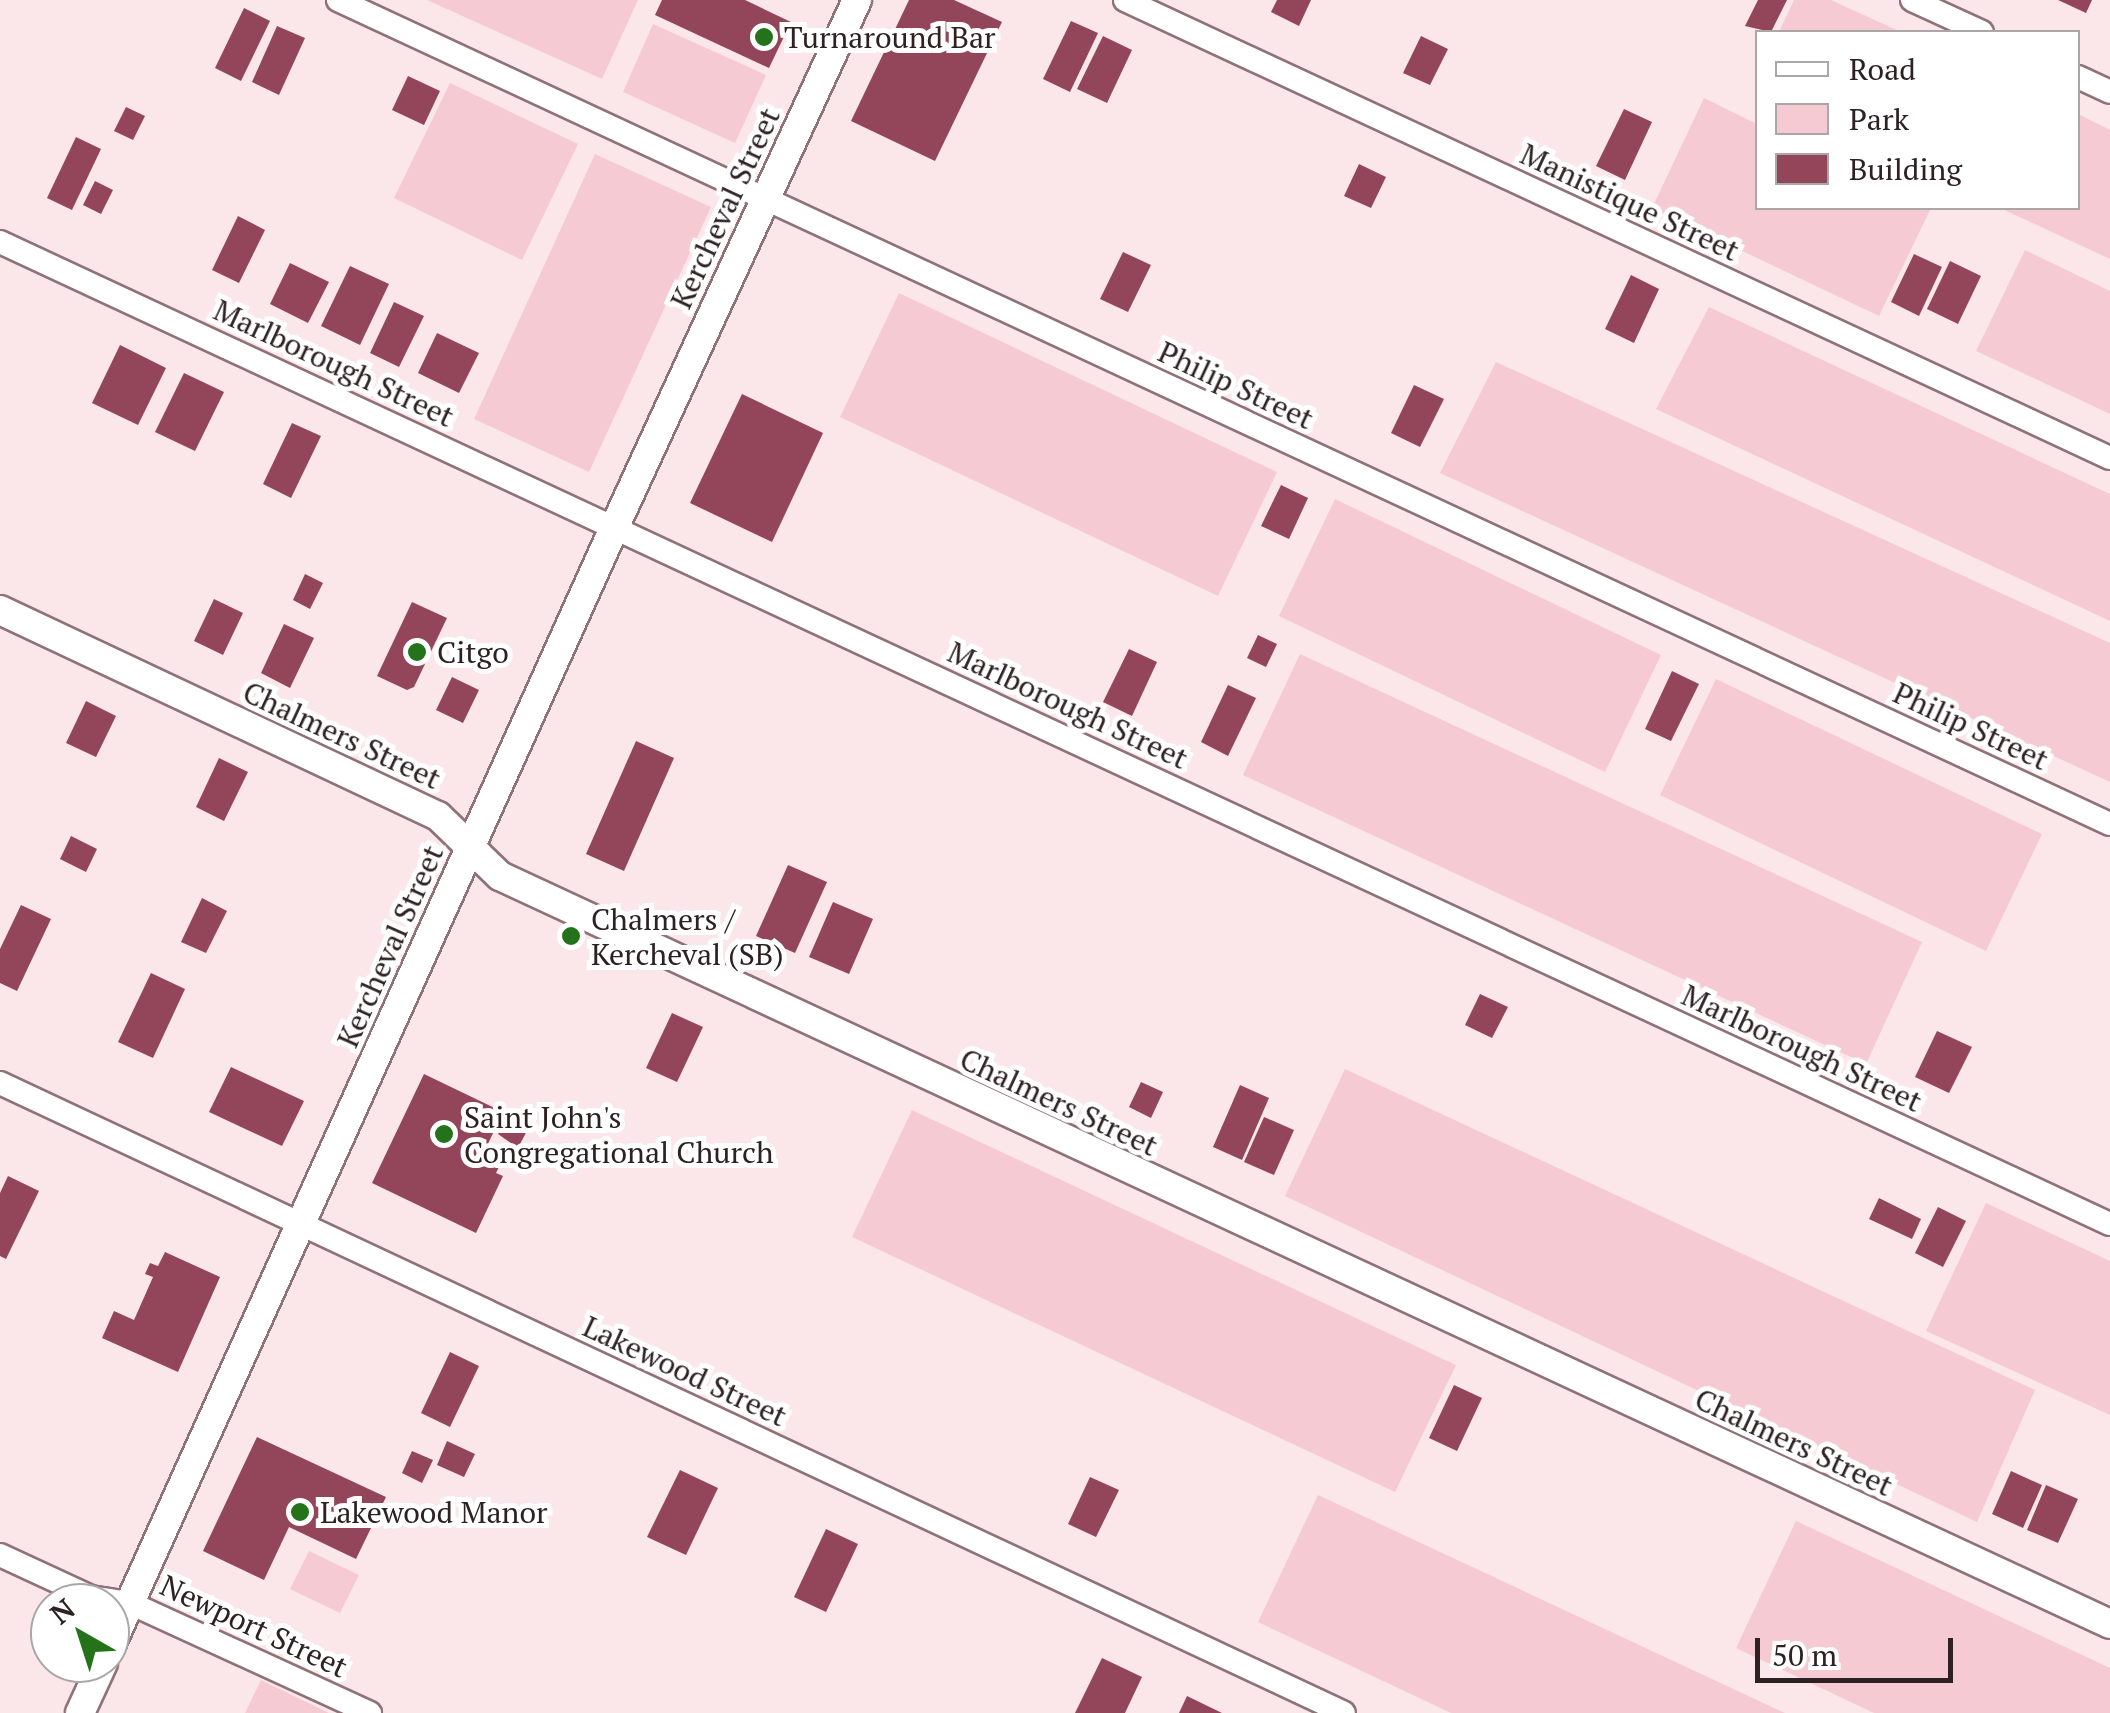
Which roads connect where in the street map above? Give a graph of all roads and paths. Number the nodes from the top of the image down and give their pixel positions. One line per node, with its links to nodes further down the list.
1 (338, 0): 8 (street, Philip Street)
2 (857, 0): 8 (street, Kercheval Street)
3 (1126, 0): 10 (street, Manistique Street)
4 (1912, 0): 5 (street)
5 (1978, 30)
6 (2080, 78): 7 (street)
7 (2110, 92)
8 (764, 199): 11 (street, Kercheval Street); 13 (street, Philip Street)
9 (0, 242): 11 (street, Marlborough Street)
10 (2110, 458)
11 (615, 526): 14 (street, Kercheval Street); 17 (street, Marlborough Street)
12 (0, 610): 14 (street, Chalmers Street)
13 (2110, 824)
14 (471, 847): 16 (street, Kercheval Street); 21 (street, Chalmers Street)
15 (0, 1083): 16 (street, Lakewood Street)
16 (300, 1224): 20 (street, Kercheval Street); 25 (street, Lakewood Street)
17 (2110, 1224)
18 (0, 1554): 19 (street, Newport Street)
19 (61, 1583)
20 (130, 1602): 24 (street, Newport Street)
21 (2110, 1624)
22 (93, 1683): 23 (street)
23 (80, 1713)
24 (370, 1713)
25 (1344, 1713)

